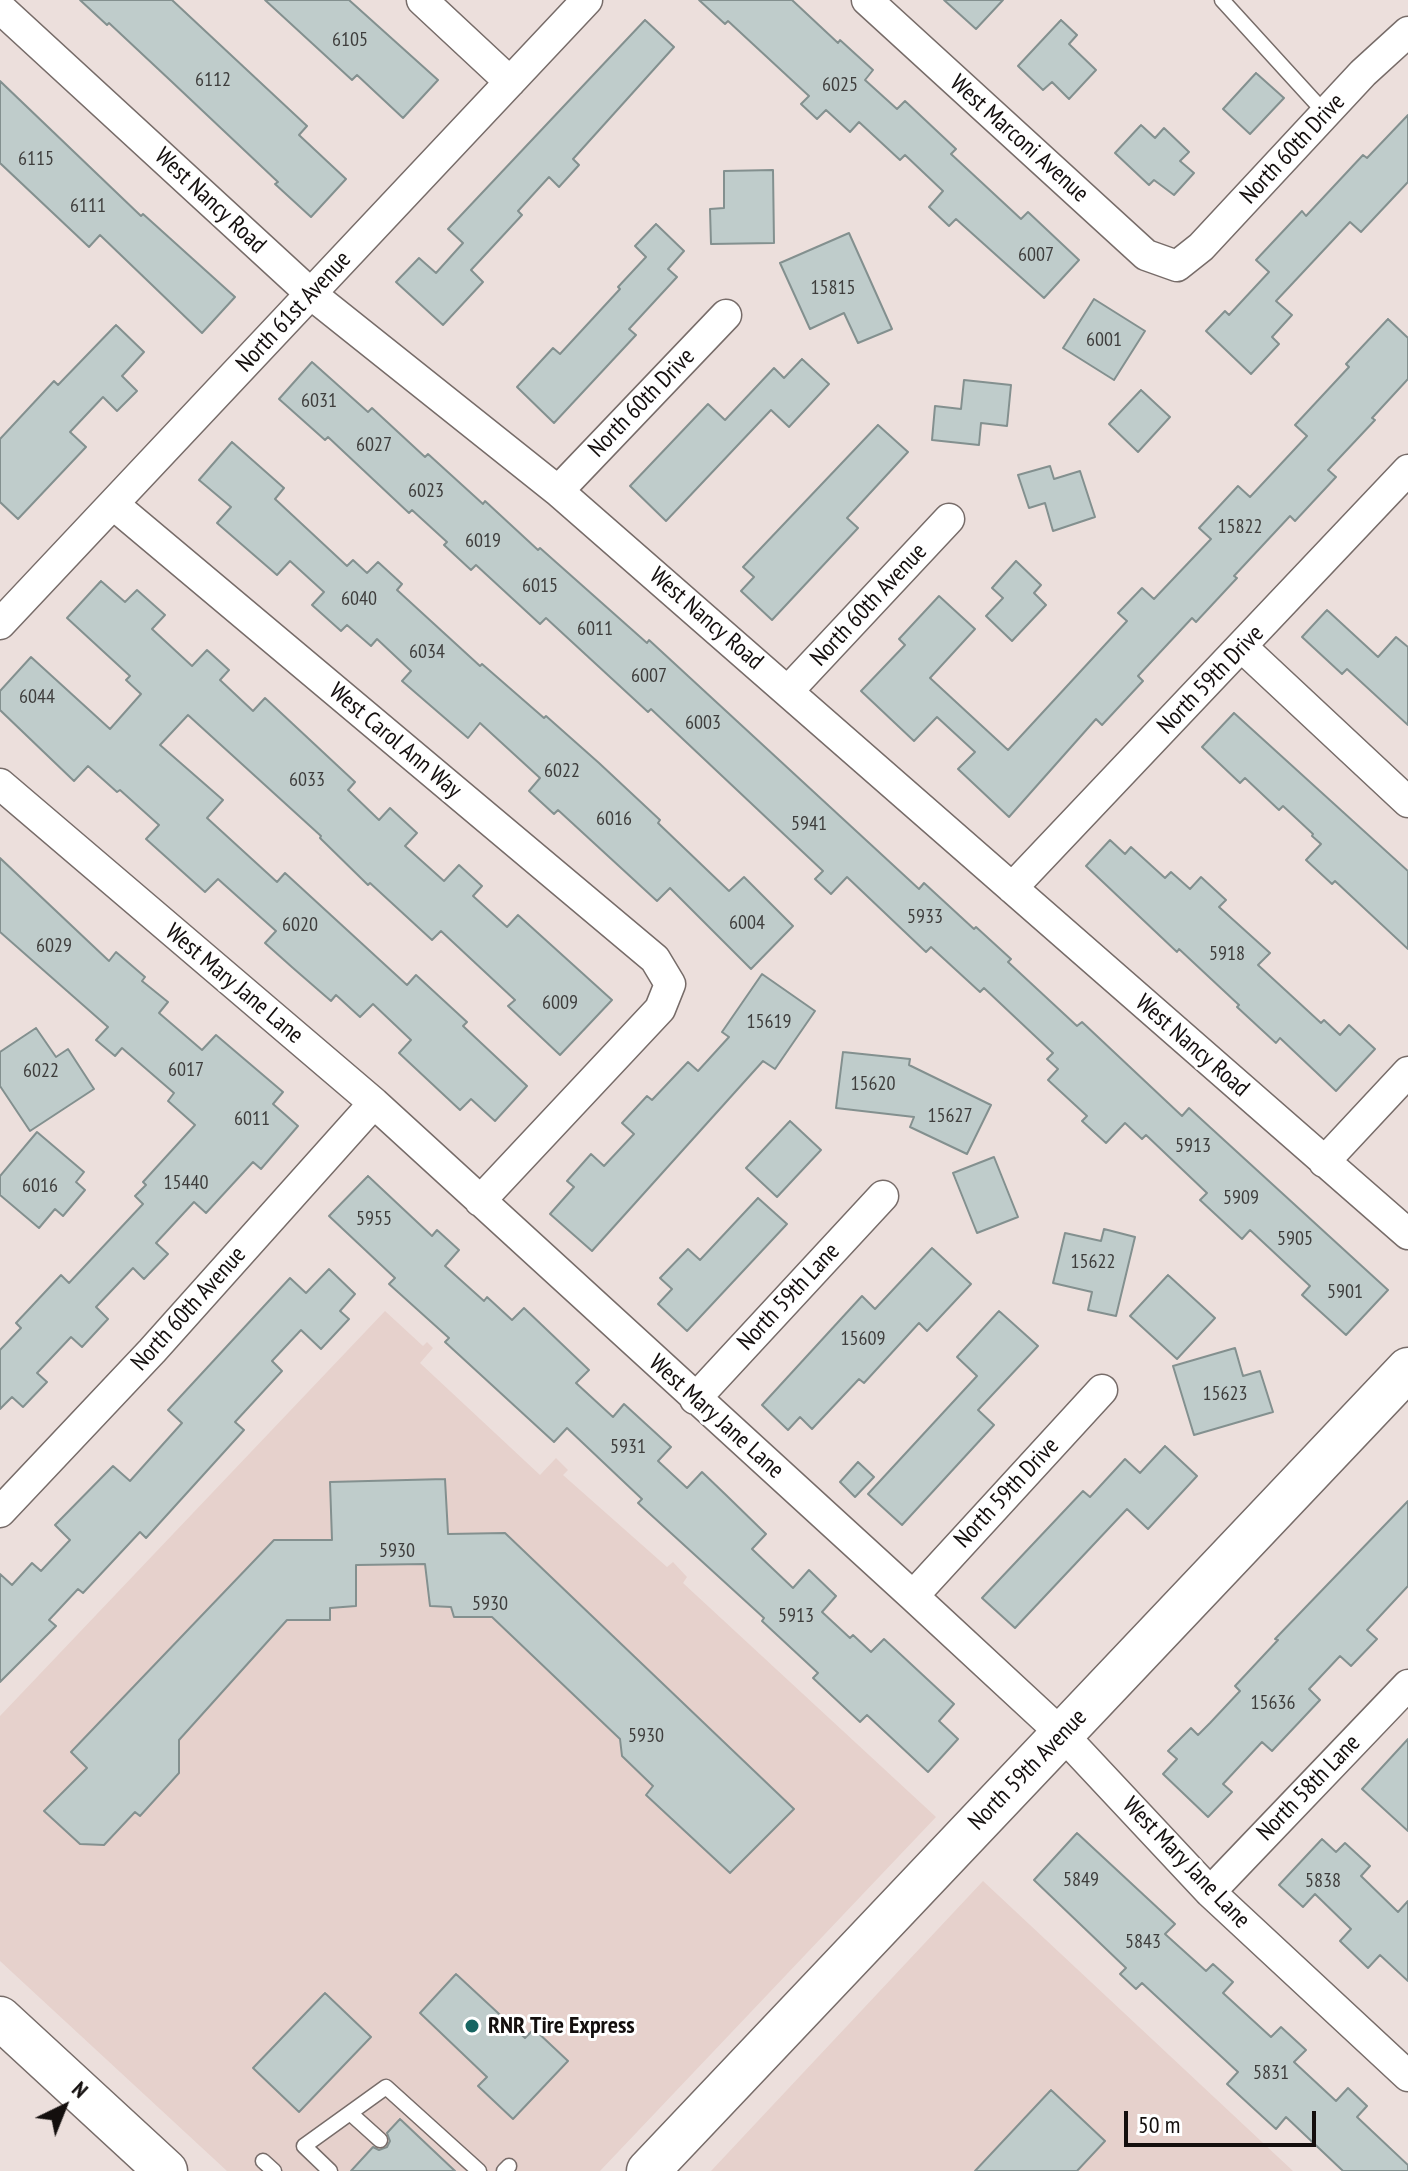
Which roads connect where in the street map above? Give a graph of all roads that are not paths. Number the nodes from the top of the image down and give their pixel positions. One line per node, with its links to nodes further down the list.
1 (422, 0): 7 (street)
2 (587, 0): 7 (street, North 61st Avenue)
3 (867, 0): 9 (street, West Marconi Avenue)
4 (1222, 0): 8 (lane)
5 (0, 8): 10 (street, West Nancy Road)
6 (1408, 32): 8 (street, North 60th Drive)
7 (510, 82): 10 (street, North 61st Avenue)
8 (1327, 114): 9 (street, North 60th Drive)
9 (1177, 266)
10 (311, 294): 13 (street, West Nancy Road); 14 (street, North 61st Avenue)
11 (726, 315): 13 (street, North 60th Drive)
12 (1408, 470): 17 (street, North 59th Drive)
13 (558, 491): 18 (street, West Nancy Road)
14 (113, 504): 16 (street, North 61st Avenue); 26 (street, West Carol Ann Way)
15 (949, 519): 18 (street, North 60th Avenue)
16 (0, 624)
17 (1242, 647): 20 (street); 21 (street, North 59th Drive)
18 (788, 691): 21 (street, West Nancy Road)
19 (0, 784): 23 (street, West Mary Jane Lane)
20 (1408, 802)
21 (1012, 888): 24 (street, West Nancy Road)
22 (1408, 1072): 24 (street)
23 (374, 1103): 26 (street, West Mary Jane Lane); 31 (street, North 60th Avenue)
24 (1324, 1162): 27 (street, West Nancy Road)
25 (883, 1196): 30 (street, North 59th Lane)
26 (480, 1201): 30 (street, West Mary Jane Lane)
27 (1408, 1234)
28 (1408, 1369): 34 (main road, North 59th Avenue)
29 (1102, 1390): 32 (street, North 59th Drive)
30 (695, 1399): 32 (street, West Mary Jane Lane)
31 (0, 1512)
32 (913, 1596): 34 (street, West Mary Jane Lane)
33 (1408, 1685): 35 (street, North 58th Lane)
34 (1062, 1734): 35 (street, West Mary Jane Lane); 43 (main road, North 59th Avenue)
35 (1210, 1892): 37 (street, West Mary Jane Lane)
36 (0, 2018): 40 (main road)
37 (1408, 2076)
38 (350, 2113): 39 (lane); 41 (lane); 42 (lane)
39 (380, 2140)
40 (166, 2171)
41 (330, 2171)
42 (479, 2171)
43 (648, 2171)

